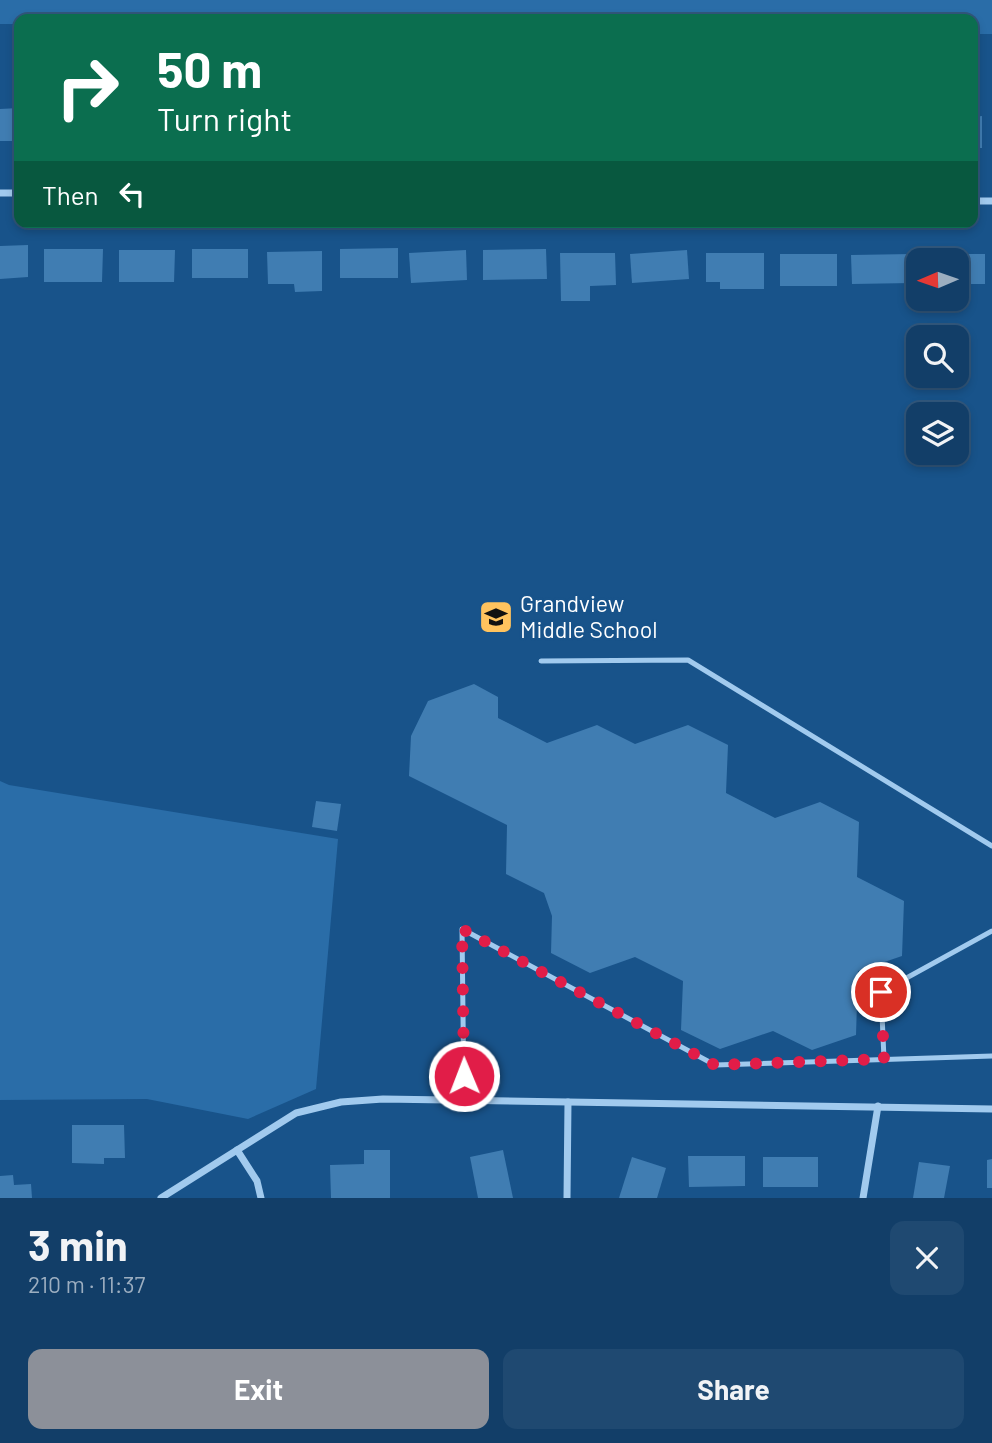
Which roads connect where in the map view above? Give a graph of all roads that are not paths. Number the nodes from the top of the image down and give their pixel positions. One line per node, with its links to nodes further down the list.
1 (541, 661): 2 (lane)
2 (992, 846)
3 (992, 931): 5 (lane)
4 (992, 1056): 5 (lane)
5 (884, 1059): 6 (lane)
6 (464, 1101): 7 (street); 10 (street)
7 (568, 1102): 8 (street); 13 (street)
8 (878, 1106): 9 (street); 14 (street)
9 (992, 1109)
10 (237, 1150): 11 (street); 12 (street)
11 (161, 1198)
12 (261, 1198)
13 (567, 1198)
14 (863, 1198)

